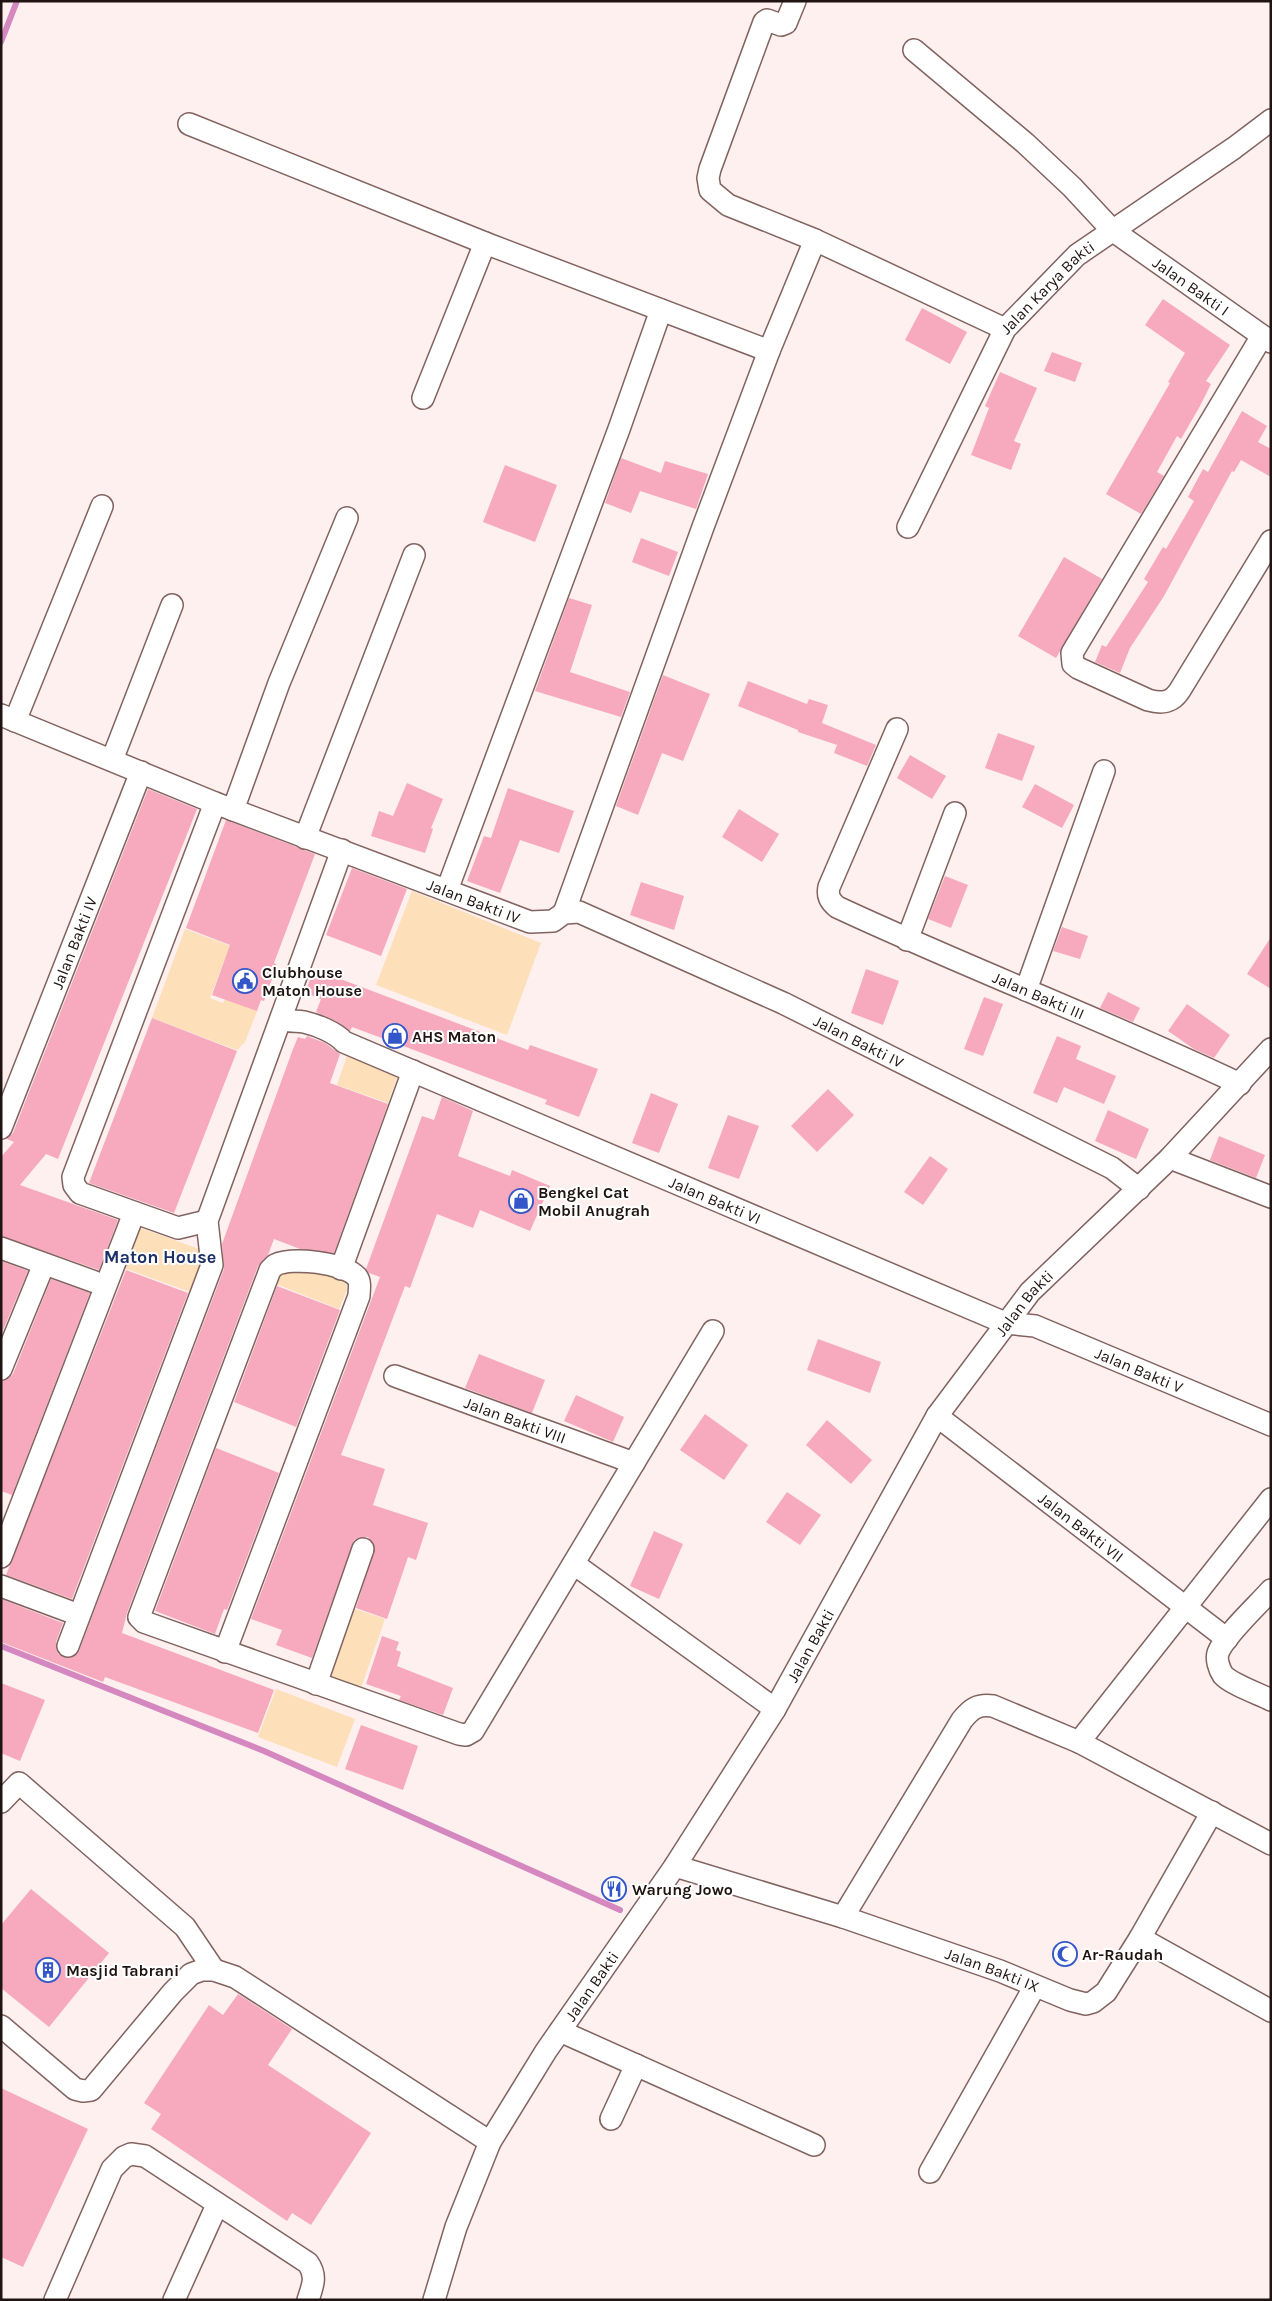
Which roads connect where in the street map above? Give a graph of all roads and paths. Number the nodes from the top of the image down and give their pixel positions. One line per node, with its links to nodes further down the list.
1 (795, 1): 6 (street)
2 (914, 50): 5 (street, Jalan Bakti I)
3 (1271, 120): 5 (street, Jalan Karya Bakti)
4 (189, 124): 7 (street)
5 (1112, 230): 9 (street, Jalan Karya Bakti); 10 (street, Jalan Bakti I)
6 (815, 240): 9 (street); 11 (street)
7 (485, 244): 8 (street); 12 (street)
8 (661, 310): 11 (street); 28 (street)
9 (1005, 329): 15 (street, Jalan Karya Bakti)
10 (1266, 339): 16 (street)
11 (769, 351): 29 (street)
12 (423, 398)
13 (102, 506): 19 (street)
14 (347, 518): 24 (street)
15 (908, 527)
16 (1271, 541)
17 (414, 555): 26 (street)
18 (172, 605): 21 (street)
19 (8, 718): 21 (street)
20 (897, 729): 30 (street, Jalan Bakti III)
21 (112, 760): 23 (street)
22 (1104, 771): 31 (street)
23 (141, 772): 24 (street, Jalan Bakti IV); 36 (street, Jalan Bakti IV)
24 (224, 806): 26 (street, Jalan Bakti IV); 40 (street)
25 (955, 812): 30 (street)
26 (305, 838): 27 (street, Jalan Bakti IV)
27 (342, 850): 28 (street, Jalan Bakti IV); 32 (street)
28 (447, 890): 29 (street, Jalan Bakti IV)
29 (564, 912): 38 (street, Jalan Bakti IV)
30 (907, 940): 31 (street, Jalan Bakti III)
31 (1026, 990): 35 (street, Jalan Bakti III)
32 (287, 1021): 34 (street, Jalan Bakti VI); 41 (street)
33 (1271, 1049): 35 (street, Jalan Bakti)
34 (413, 1071): 44 (street); 46 (street, Jalan Bakti VI)
35 (1240, 1084): 37 (street, Jalan Bakti)
36 (1, 1128)
37 (1170, 1158): 38 (street, Jalan Bakti); 39 (street)
38 (1139, 1189): 46 (street, Jalan Bakti)
39 (1271, 1197)
40 (134, 1213): 41 (street); 55 (street)
41 (207, 1221): 60 (street)
42 (1, 1248): 43 (street)
43 (44, 1264): 45 (street); 48 (street)
44 (341, 1269): 63 (street); 63 (street)
45 (95, 1282)
46 (1005, 1323): 50 (street, Jalan Bakti); 51 (street, Jalan Bakti V)
47 (713, 1331): 52 (street)
48 (1, 1369)
49 (395, 1376): 52 (street, Jalan Bakti VIII)
50 (937, 1416): 59 (street, Jalan Bakti VII); 66 (street, Jalan Bakti)
51 (1271, 1425)
52 (634, 1463): 56 (street)
53 (1271, 1499): 59 (street)
54 (363, 1549): 64 (street)
55 (1, 1557)
56 (574, 1564): 64 (street); 66 (street)
57 (1, 1586): 60 (street)
58 (1271, 1590): 61 (street)
59 (1186, 1608): 61 (street, Jalan Bakti VII); 67 (street)
60 (79, 1615): 62 (street)
61 (1227, 1639): 65 (street)
62 (68, 1646)
63 (226, 1652): 64 (street)
64 (316, 1684)
65 (1271, 1700)
66 (775, 1709): 71 (street, Jalan Bakti)
67 (1079, 1742): 69 (street); 72 (street)
68 (1, 1802): 74 (street)
69 (1212, 1812): 70 (street); 73 (street, Jalan Bakti IX)
70 (1271, 1844)
71 (675, 1866): 72 (street, Jalan Bakti IX); 78 (street, Jalan Bakti)
72 (843, 1917): 75 (street, Jalan Bakti IX)
73 (1140, 1938): 75 (street, Jalan Bakti IX); 76 (street)
74 (214, 1970): 77 (street); 81 (street)
75 (1035, 1986): 83 (street)
76 (1271, 2011)
77 (1, 2026)
78 (560, 2031): 79 (street); 81 (street, Jalan Bakti)
79 (636, 2065): 80 (street); 82 (street)
80 (611, 2119)
81 (490, 2142): 88 (street, Jalan Bakti)
82 (814, 2145)
83 (930, 2172)
84 (217, 2205): 85 (street); 86 (street); 87 (street)
85 (55, 2300)
86 (174, 2300)
87 (308, 2300)
88 (434, 2300)

